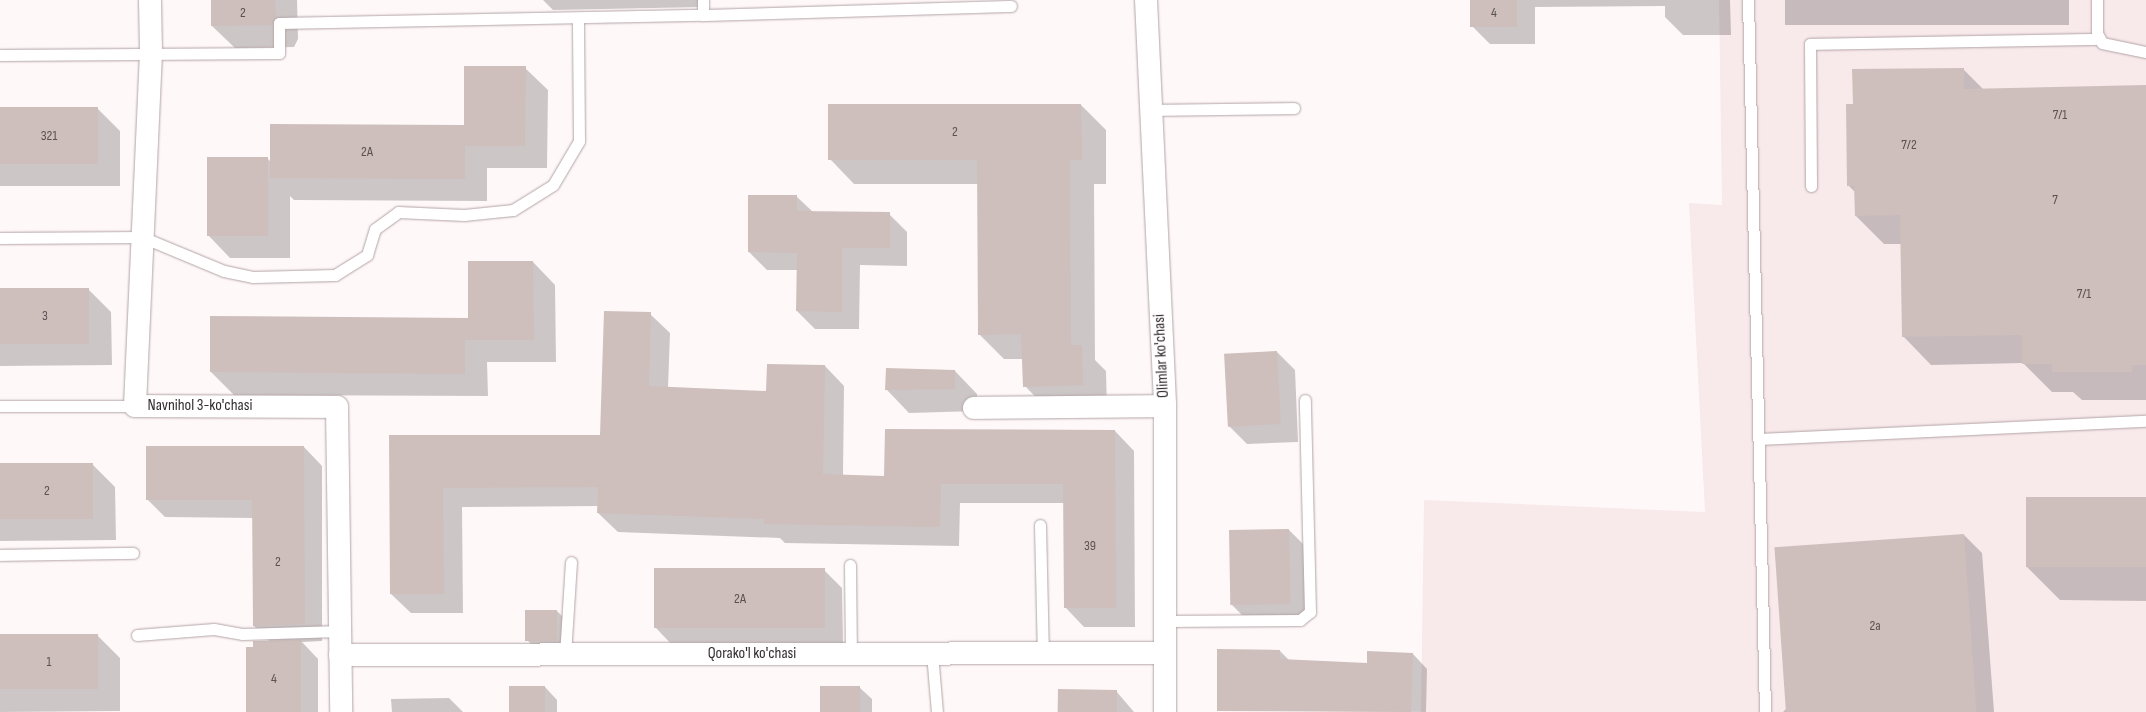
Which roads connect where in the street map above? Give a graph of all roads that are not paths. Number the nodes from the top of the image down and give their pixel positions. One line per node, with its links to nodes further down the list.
1 (150, 0): 11 (street, Navnihol 3-ko'chasi)
2 (703, 0): 7 (lane)
3 (1146, 0): 14 (street, Olimlar ko'chasi)
4 (1748, 0): 24 (lane)
5 (2097, 0): 9 (lane)
6 (1012, 6): 7 (lane)
7 (703, 15): 8 (lane)
8 (578, 18): 11 (lane); 16 (lane)
9 (2099, 39): 10 (lane); 15 (lane)
10 (2146, 52)
11 (151, 53): 12 (lane); 16 (street, Navnihol 3-ko'chasi)
12 (0, 55)
13 (1294, 108): 14 (lane)
14 (1151, 110): 21 (street, Olimlar ko'chasi)
15 (1811, 186)
16 (142, 237): 17 (lane); 20 (street, Navnihol 3-ko'chasi)
17 (0, 238)
18 (1305, 400): 30 (lane)
19 (0, 406): 20 (lane)
20 (135, 406): 31 (street, Navnihol 3-ko'chasi)
21 (1164, 406): 22 (street); 30 (street, Olimlar ko'chasi)
22 (974, 408)
23 (2146, 421): 24 (lane)
24 (1759, 439): 42 (lane)
25 (1040, 525): 34 (lane)
26 (133, 553): 27 (lane)
27 (0, 555)
28 (571, 562): 38 (lane)
29 (850, 565): 36 (lane)
30 (1164, 621): 35 (street, Olimlar ko'chasi)
31 (340, 632): 32 (lane); 37 (street, Navnihol 3-ko'chasi)
32 (137, 634)
33 (932, 653): 34 (street, Qorako'l ko'chasi); 36 (street, Qorako'l ko'chasi); 40 (lane)
34 (1043, 653): 35 (street, Qorako'l ko'chasi)
35 (1164, 653): 41 (street, Olimlar ko'chasi)
36 (851, 654): 38 (street, Qorako'l ko'chasi)
37 (340, 655): 38 (street, Qorako'l ko'chasi); 39 (street, Navnihol 3-ko'chasi)
38 (565, 655)
39 (341, 712)
40 (936, 712)
41 (1165, 712)
42 (1765, 712)

